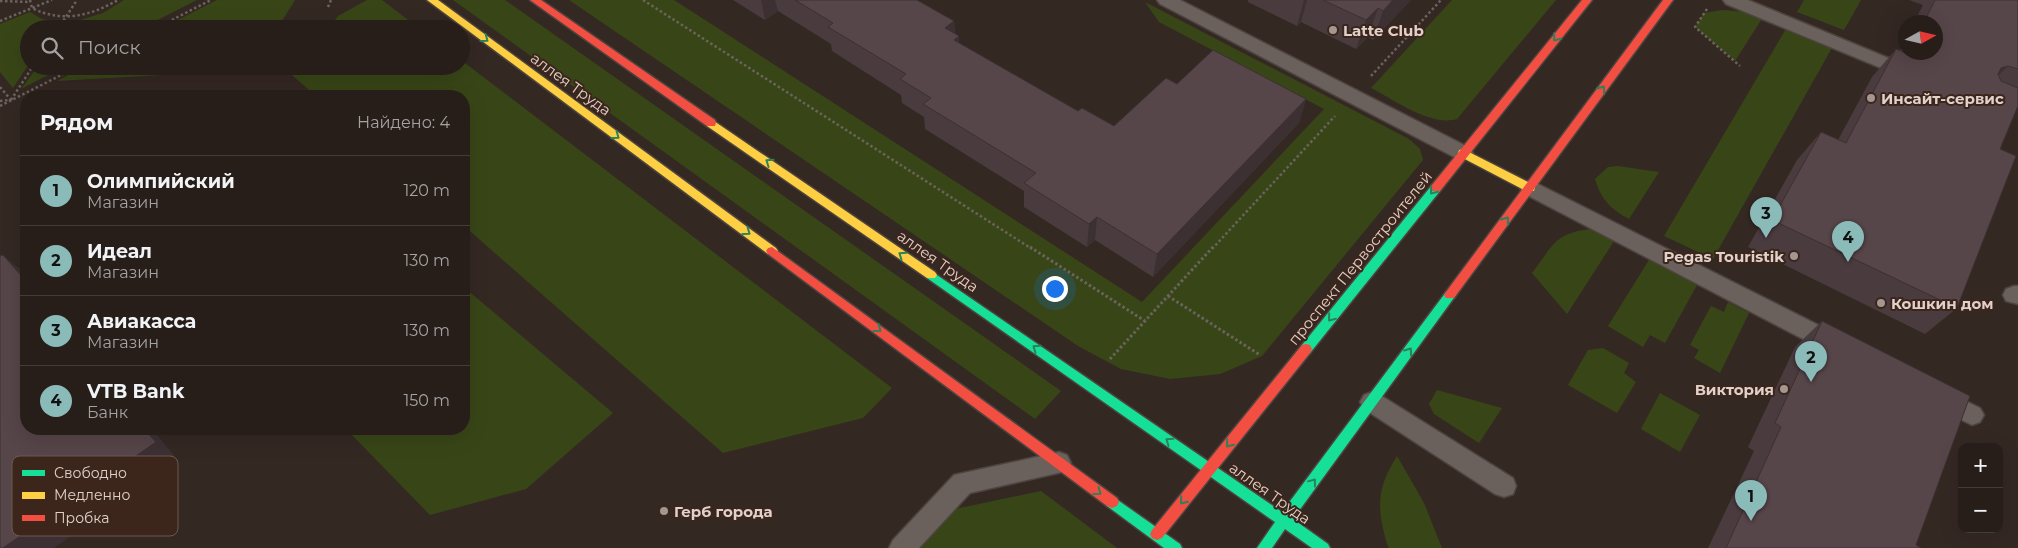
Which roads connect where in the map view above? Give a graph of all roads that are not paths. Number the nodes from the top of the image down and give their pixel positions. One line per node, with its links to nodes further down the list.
1 (432, 0): 7 (main road, аллея Труда, one-way to 7)
2 (535, 0): 17 (main road, аллея Труда, one-way to 2)
3 (1167, 0): 10 (lane)
4 (1587, 0): 10 (main road, проспект Первостроителей, one-way to 10)
5 (1668, 0): 11 (main road, one-way to 5)
6 (1732, 0): 9 (lane)
7 (459, 20)
8 (470, 28): 16 (main road, аллея Труда, one-way to 16)
9 (1892, 66)
10 (1463, 153): 11 (main road); 17 (main road, проспект Первостроителей, one-way to 17)
11 (1530, 188): 12 (lane); 14 (main road, one-way to 11)
12 (1850, 352)
13 (1920, 388): 15 (lane)
14 (1372, 402): 18 (lane); 19 (main road, one-way to 14)
15 (1972, 414)
16 (1059, 463): 20 (main road, аллея Труда, one-way to 20); 21 (lane)
17 (1209, 468): 19 (main road, аллея Труда); 20 (main road, проспект Первостроителей, one-way to 20)
18 (1504, 486)
19 (1284, 521): 23 (main road); 24 (main road, аллея Труда)
20 (1156, 534): 22 (main road, аллея Труда)
21 (902, 548)
22 (1175, 548)
23 (1264, 548)
24 (1323, 548)

